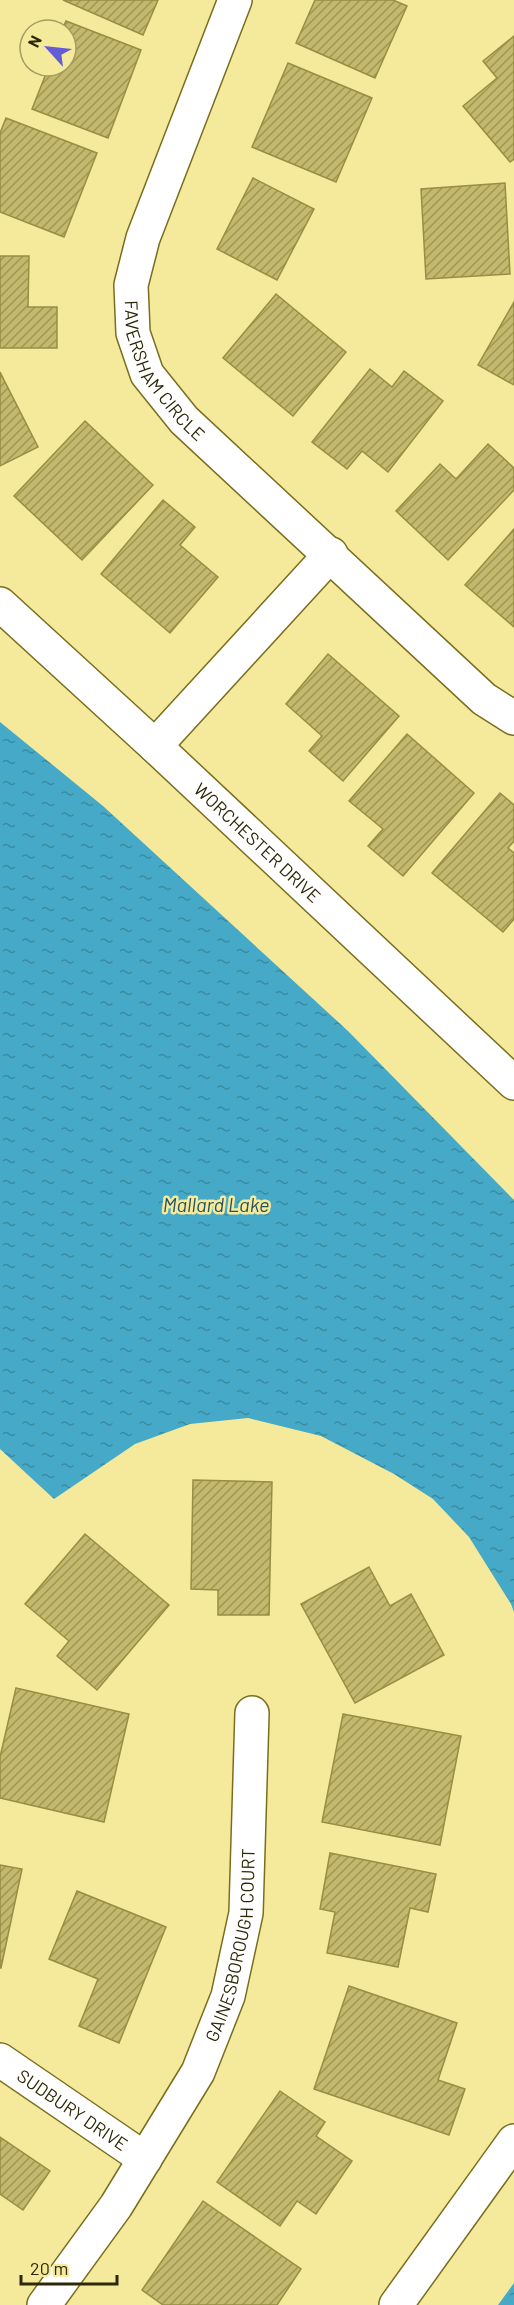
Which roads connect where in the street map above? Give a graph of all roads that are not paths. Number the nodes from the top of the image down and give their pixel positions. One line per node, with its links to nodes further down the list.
1 (235, 0): 2 (street, FAVERSHAM CIRCLE)
2 (331, 554): 4 (street, FAVERSHAM CIRCLE); 5 (street)
3 (0, 604): 5 (street, WORCHESTER DRIVE)
4 (514, 718)
5 (155, 746): 6 (street, WORCHESTER DRIVE)
6 (514, 1083)
7 (252, 1713): 10 (street, GAINESBOROUGH COURT)
8 (0, 2060): 10 (street, SUDBURY DRIVE)
9 (514, 2141): 12 (street)
10 (145, 2159): 11 (street, GAINESBOROUGH COURT)
11 (44, 2305)
12 (396, 2305)

